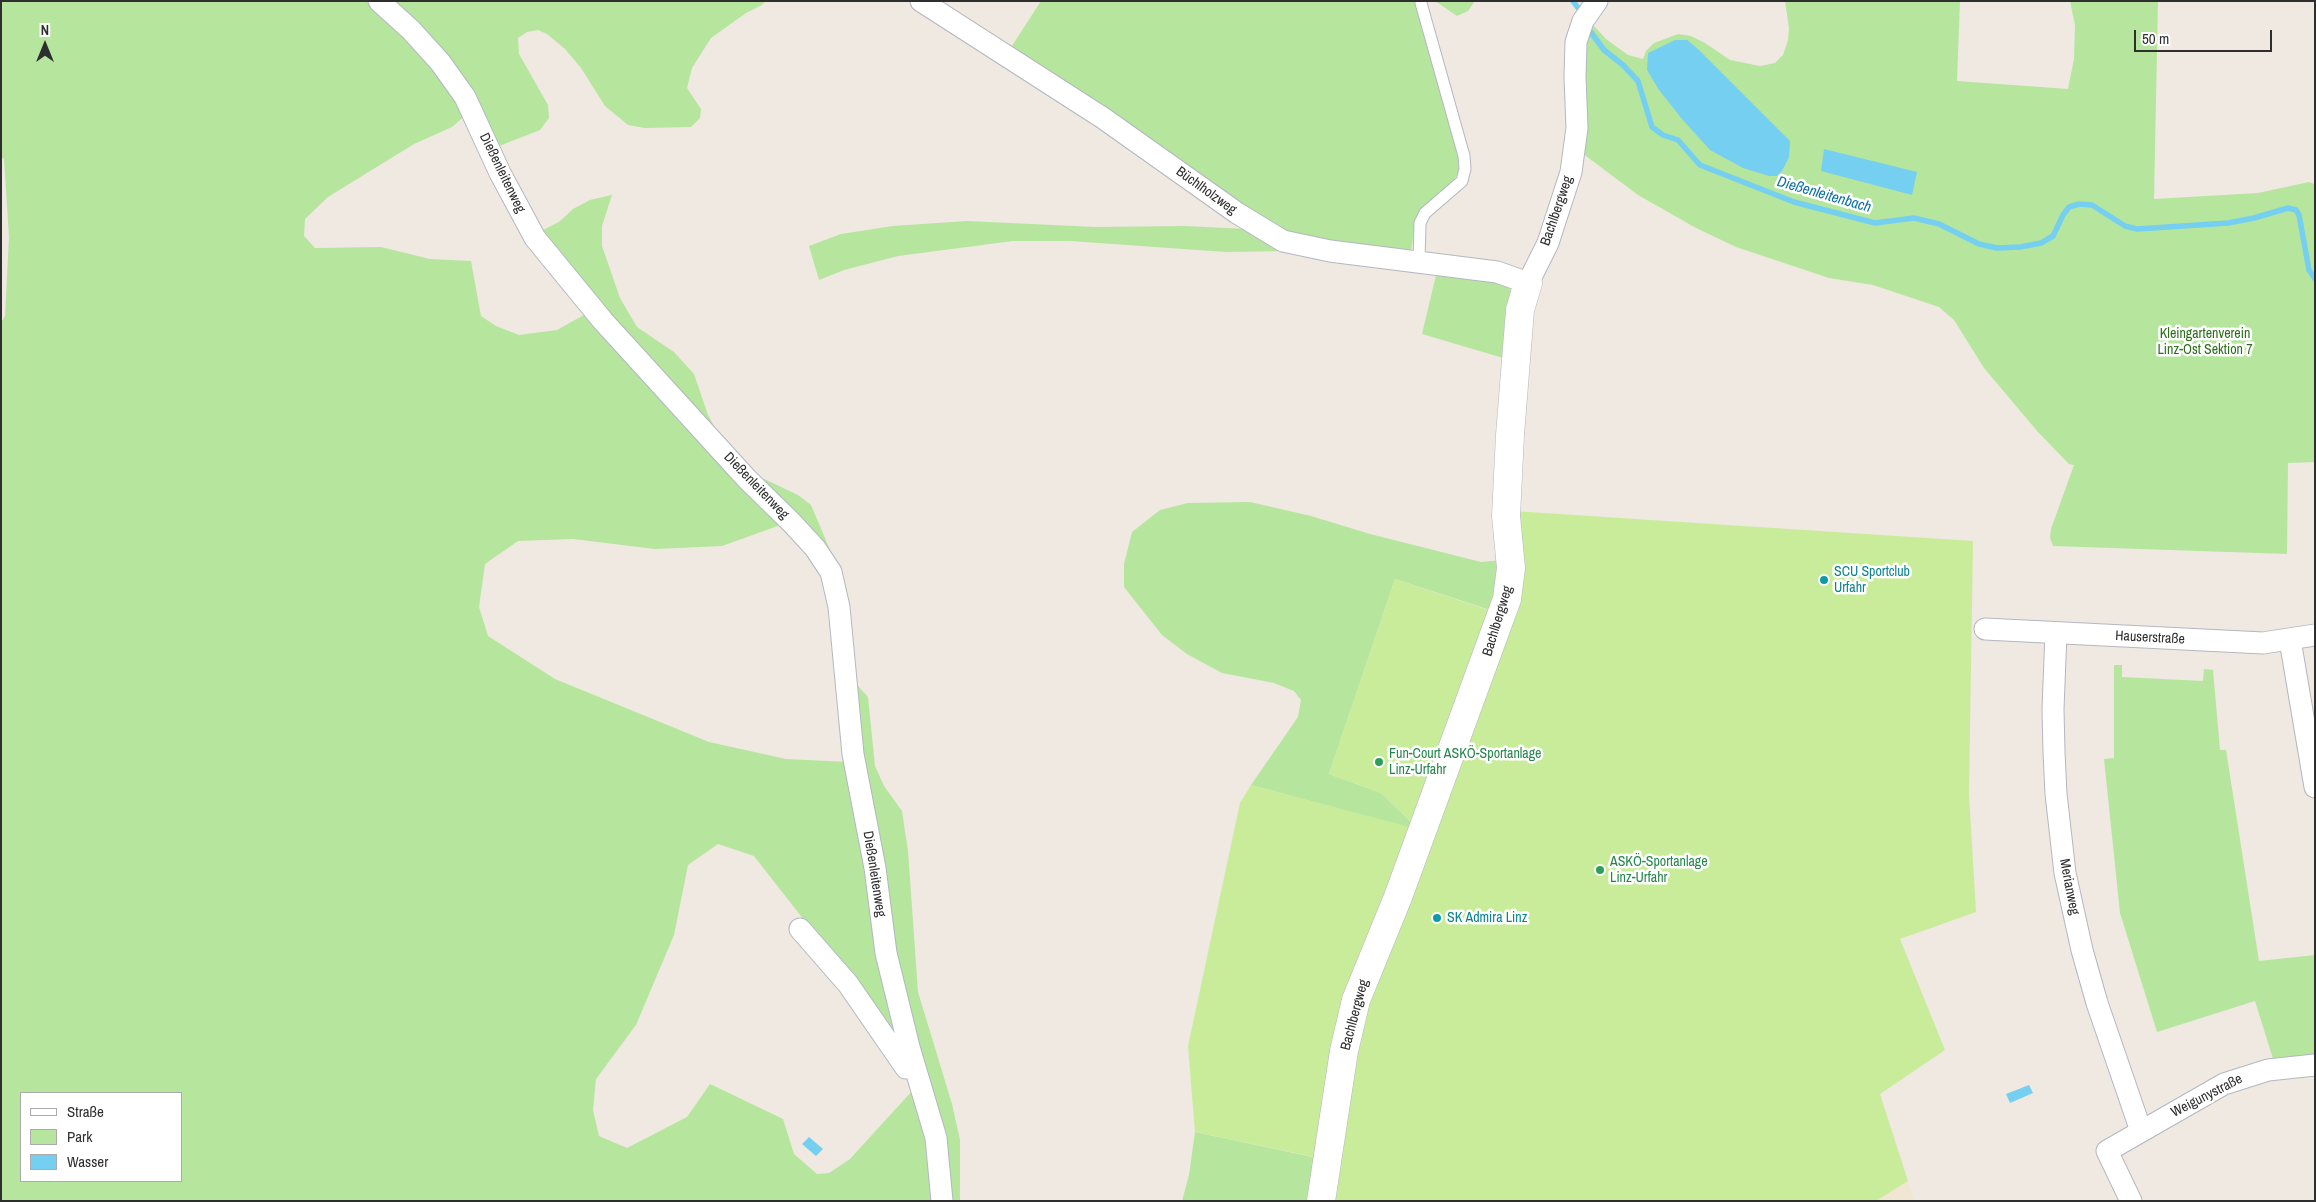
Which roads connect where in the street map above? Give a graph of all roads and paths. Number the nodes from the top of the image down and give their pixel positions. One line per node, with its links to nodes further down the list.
1 (379, 1): 14 (street, Dießenleitenweg)
2 (921, 1): 5 (street, Büchlholzweg)
3 (1421, 3): 5 (lane)
4 (1592, 9): 6 (street, Bachlbergweg)
5 (1418, 261): 6 (street, Büchlholzweg)
6 (1528, 283): 17 (street, Bachlbergweg)
7 (1985, 628): 8 (street, Hauserstraße)
8 (2056, 632): 10 (street, Hauserstraße); 15 (street, Merianweg)
9 (2315, 635): 10 (street, Hauserstraße)
10 (2290, 640): 11 (street)
11 (2315, 787)
12 (800, 928): 14 (street)
13 (2315, 1065): 15 (street, Weigunystraße)
14 (915, 1068): 16 (street, Dießenleitenweg)
15 (2142, 1131): 18 (street, Weigunystraße)
16 (942, 1201)
17 (1321, 1201)
18 (2130, 1201)

